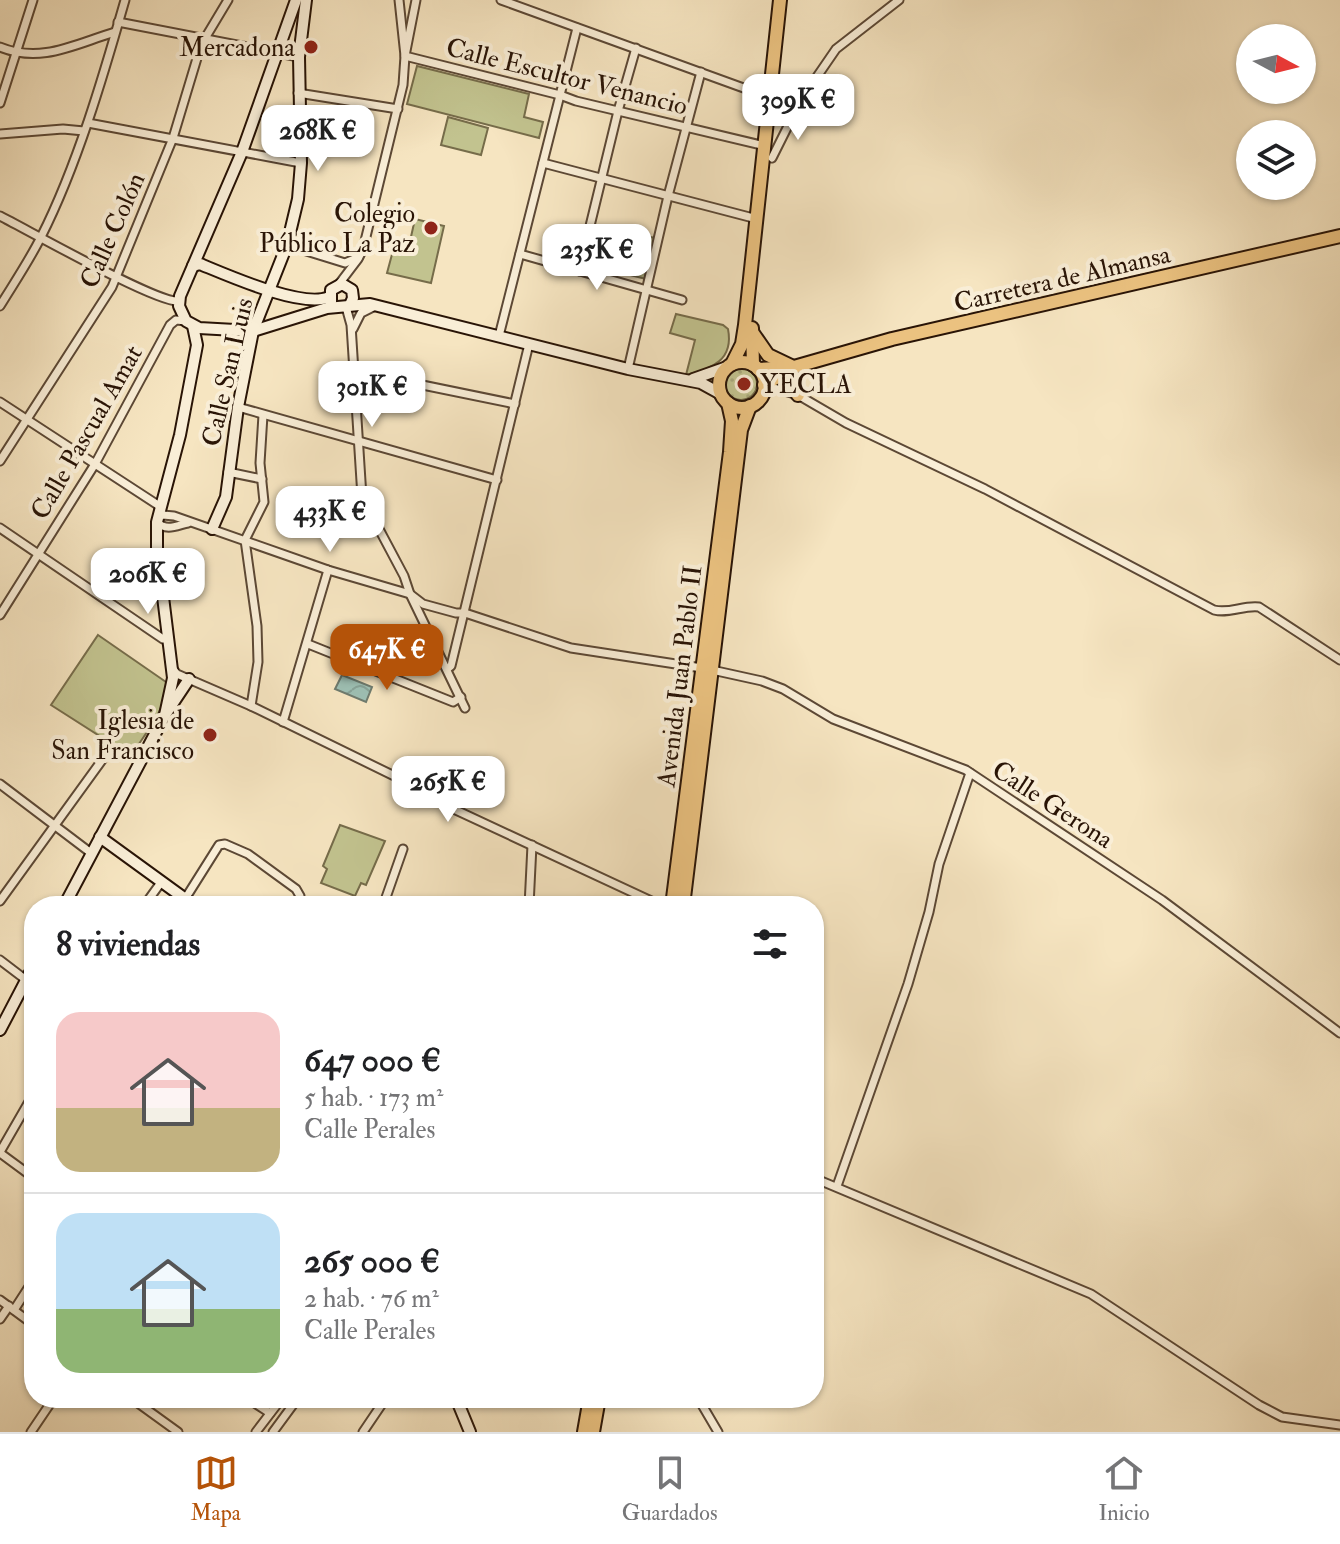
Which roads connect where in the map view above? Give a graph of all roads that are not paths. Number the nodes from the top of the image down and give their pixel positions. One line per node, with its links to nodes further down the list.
1 (33, 0): 18 (street)
2 (125, 0): 12 (street)
3 (228, 0): 15 (street, Calle Colón)
4 (296, 0): 19 (main road)
5 (306, 0): 21 (main road, Calle San Luis)
6 (399, 0): 20 (street)
7 (416, 0): 20 (street)
8 (501, 0): 13 (street)
9 (780, 0): 26 (main road)
10 (788, 0): 26 (main road)
11 (899, 0): 29 (street)
12 (118, 22): 14 (street); 15 (street)
13 (577, 28): 17 (street); 24 (street)
14 (115, 32): 18 (street); 30 (street)
15 (204, 39): 19 (street); 33 (street, Calle Colón)
16 (0, 47): 18 (street)
17 (636, 48): 22 (street); 28 (street)
18 (17, 52): 25 (street)
19 (277, 53): 21 (street); 35 (main road)
20 (405, 56): 24 (street, Calle Escultor Venancio); 27 (street)
21 (299, 57): 23 (main road, Calle San Luis)
22 (701, 72): 26 (street); 31 (street)
23 (298, 93): 27 (street); 37 (main road, Calle San Luis)
24 (560, 95): 28 (street, Calle Escultor Venancio); 38 (street)
25 (0, 103)
26 (774, 104): 29 (street); 34 (main road); 36 (main road)
27 (398, 109): 47 (street)
28 (618, 111): 31 (street, Calle Escultor Venancio); 39 (street)
29 (793, 114): 36 (street)
30 (86, 127): 32 (street); 33 (street); 44 (street)
31 (686, 127): 34 (street, Calle Escultor Venancio); 40 (street)
32 (0, 134)
33 (173, 138): 35 (street); 51 (street, Calle Colón)
34 (765, 146): 42 (main road)
35 (242, 152): 37 (street); 49 (main road)
36 (772, 158): 63 (main road)
37 (301, 163): 45 (main road, Calle San Luis)
38 (543, 163): 39 (street); 46 (street)
39 (601, 178): 40 (street); 50 (street)
40 (668, 196): 42 (street); 53 (street)
41 (0, 216): 44 (street)
42 (757, 219): 67 (main road)
43 (1340, 236): 69 (main road, Carretera de Almansa)
44 (41, 237): 51 (street); 59 (street)
45 (287, 245): 48 (street); 54 (main road, Calle San Luis)
46 (520, 254): 50 (street); 64 (street)
47 (359, 257): 48 (street); 52 (street)
48 (335, 262): 52 (street)
49 (193, 266): 54 (main road); 56 (main road)
50 (579, 271): 53 (street)
51 (117, 277): 56 (street); 81 (street, Calle Colón)
52 (342, 283): 57 (main road); 57 (main road)
53 (646, 290): 55 (street); 70 (street)
54 (268, 292): 57 (main road); 62 (main road, Calle San Luis)
55 (682, 300)
56 (173, 301): 60 (main road); 61 (street)
57 (343, 302): 58 (main road); 62 (main road); 65 (street)
58 (373, 305): 64 (main road); 65 (street)
59 (0, 306)
60 (189, 324): 61 (street, Calle Pascual Amat); 62 (main road); 89 (main road)
61 (170, 325): 85 (street, Calle Pascual Amat)
62 (253, 331): 79 (main road, Calle San Luis)
63 (752, 332): 68 (main road); 69 (main road)
64 (499, 336): 66 (main road)
65 (352, 339): 71 (street)
66 (529, 344): 70 (main road); 77 (street)
67 (730, 366): 68 (main road); 72 (main road); 75 (main road)
68 (755, 367): 69 (main road); 73 (main road)
69 (794, 367): 73 (main road); 74 (main road)
70 (628, 369): 72 (main road)
71 (354, 371): 77 (street); 82 (street)
72 (687, 380): 75 (main road)
73 (763, 388): 74 (street); 78 (main road)
74 (798, 395): 100 (street)
75 (724, 398): 78 (main road); 83 (main road)
76 (0, 402): 81 (street)
77 (515, 404): 88 (street)
78 (750, 406): 83 (main road)
79 (238, 407): 80 (street); 86 (main road, Calle San Luis)
80 (263, 415): 82 (street); 87 (street)
81 (28, 420): 84 (street, Calle Colón); 85 (street)
82 (359, 441): 88 (street); 95 (street)
83 (734, 452): 103 (main road, Avenida Juan Pablo II)
84 (0, 461)
85 (95, 464): 89 (street); 93 (street, Calle Pascual Amat)
86 (228, 472): 87 (street, Calle San Luis); 91 (main road, Calle San Luis)
87 (262, 479): 92 (street)
88 (497, 480): 96 (street)
89 (159, 515): 91 (street, Calle Gerona); 98 (main road)
90 (0, 528): 93 (street)
91 (212, 529): 92 (street, Calle Gerona)
92 (245, 540): 94 (street, Calle Gerona); 106 (street)
93 (39, 554): 97 (street, Calle Pascual Amat); 98 (street)
94 (328, 570): 95 (street, Calle Gerona); 99 (street)
95 (410, 594): 96 (street, Calle Gerona); 102 (street)
96 (465, 613): 102 (street); 103 (street, Calle Gerona)
97 (0, 615)
98 (168, 638): 101 (main road)
99 (308, 644): 105 (street); 109 (street)
100 (1340, 660)
101 (172, 668): 104 (street); 108 (main road)
102 (447, 669): 105 (street)
103 (707, 669): 111 (street, Calle Gerona); 127 (main road, Avenida Juan Pablo II); 128 (main road, Avenida Juan Pablo II)
104 (189, 679): 106 (street); 108 (main road)
105 (461, 697): 107 (street)
106 (251, 706): 109 (street)
107 (465, 708)
108 (165, 715): 114 (main road)
109 (283, 722): 115 (street)
110 (105, 756): 113 (street)
111 (970, 773): 134 (street, Calle Gerona); 139 (street)
112 (0, 784): 113 (street)
113 (55, 825): 117 (street); 129 (street)
114 (100, 837): 117 (main road); 118 (main road)
115 (532, 845): 125 (street); 126 (street)
116 (403, 849): 124 (street)
117 (91, 853): 119 (main road)
118 (162, 881): 120 (street); 121 (main road)
119 (69, 896)
120 (151, 896)
121 (181, 896)
122 (187, 896): 123 (street)
123 (300, 896)
124 (387, 896)
125 (529, 896)
126 (641, 896)
127 (673, 896)
128 (684, 896)
129 (0, 901)
130 (0, 960): 131 (street)
131 (24, 978)
132 (24, 992): 133 (main road)
133 (0, 1030)
134 (1340, 1033)
135 (24, 1110): 136 (street)
136 (0, 1152): 137 (street)
137 (24, 1170)
138 (824, 1181): 139 (street)
139 (837, 1186): 156 (street)
140 (24, 1292): 142 (street)
141 (0, 1300): 142 (street)
142 (11, 1308): 143 (street); 144 (street)
143 (24, 1318)
144 (0, 1319)
145 (47, 1408): 158 (street)
146 (145, 1408): 159 (street)
147 (262, 1408): 155 (street)
148 (274, 1408): 155 (street)
149 (291, 1408): 157 (street)
150 (379, 1408): 161 (street)
151 (460, 1408): 162 (main road)
152 (588, 1408): 163 (main road)
153 (597, 1408): 164 (main road)
154 (704, 1408): 165 (street)
155 (270, 1413): 160 (street)
156 (1340, 1425)
157 (275, 1431)
158 (31, 1432)
159 (178, 1432)
160 (256, 1432)
161 (363, 1432)
162 (470, 1432)
163 (584, 1432)
164 (593, 1432)
165 (718, 1432)

